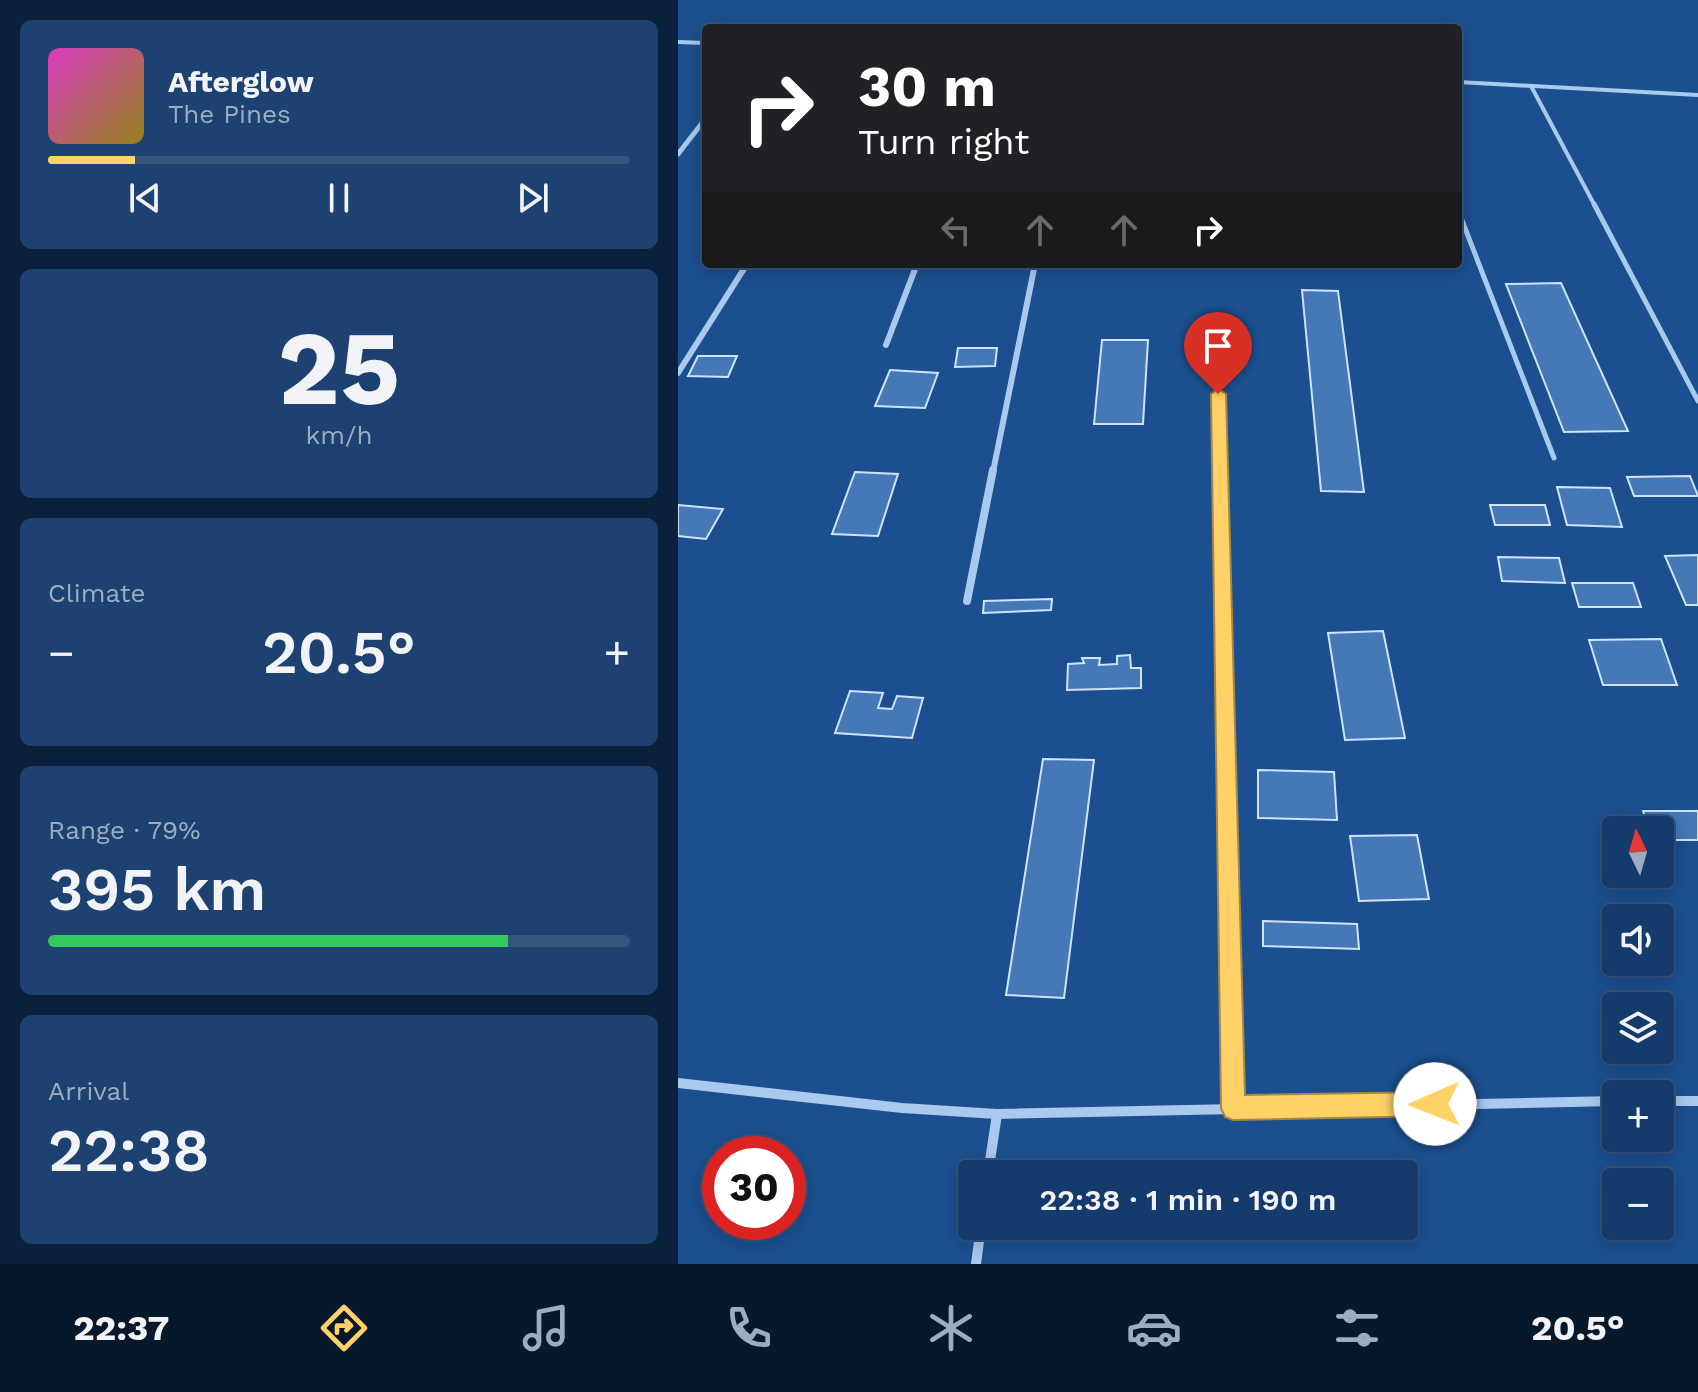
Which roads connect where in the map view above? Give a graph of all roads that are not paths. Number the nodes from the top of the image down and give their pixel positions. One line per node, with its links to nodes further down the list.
1 (678, 42): 2 (street)
2 (702, 43)
3 (1462, 82): 4 (street)
4 (1531, 86): 5 (street); 15 (lane)
5 (1698, 95)
6 (702, 123): 7 (street)
7 (678, 154)
8 (1462, 220): 16 (lane)
9 (744, 268): 13 (street)
10 (915, 268): 12 (street)
11 (1034, 268): 17 (street)
12 (886, 345)
13 (678, 373)
14 (1218, 394): 22 (street)
15 (1698, 401)
16 (1554, 458)
17 (967, 601)
18 (678, 1083): 23 (street)
19 (1602, 1101): 22 (street)
20 (1674, 1101): 21 (street)
21 (1698, 1101)
22 (1233, 1108): 23 (street)
23 (997, 1114): 24 (street)
24 (990, 1160)
25 (979, 1240): 26 (street)
26 (976, 1264)

